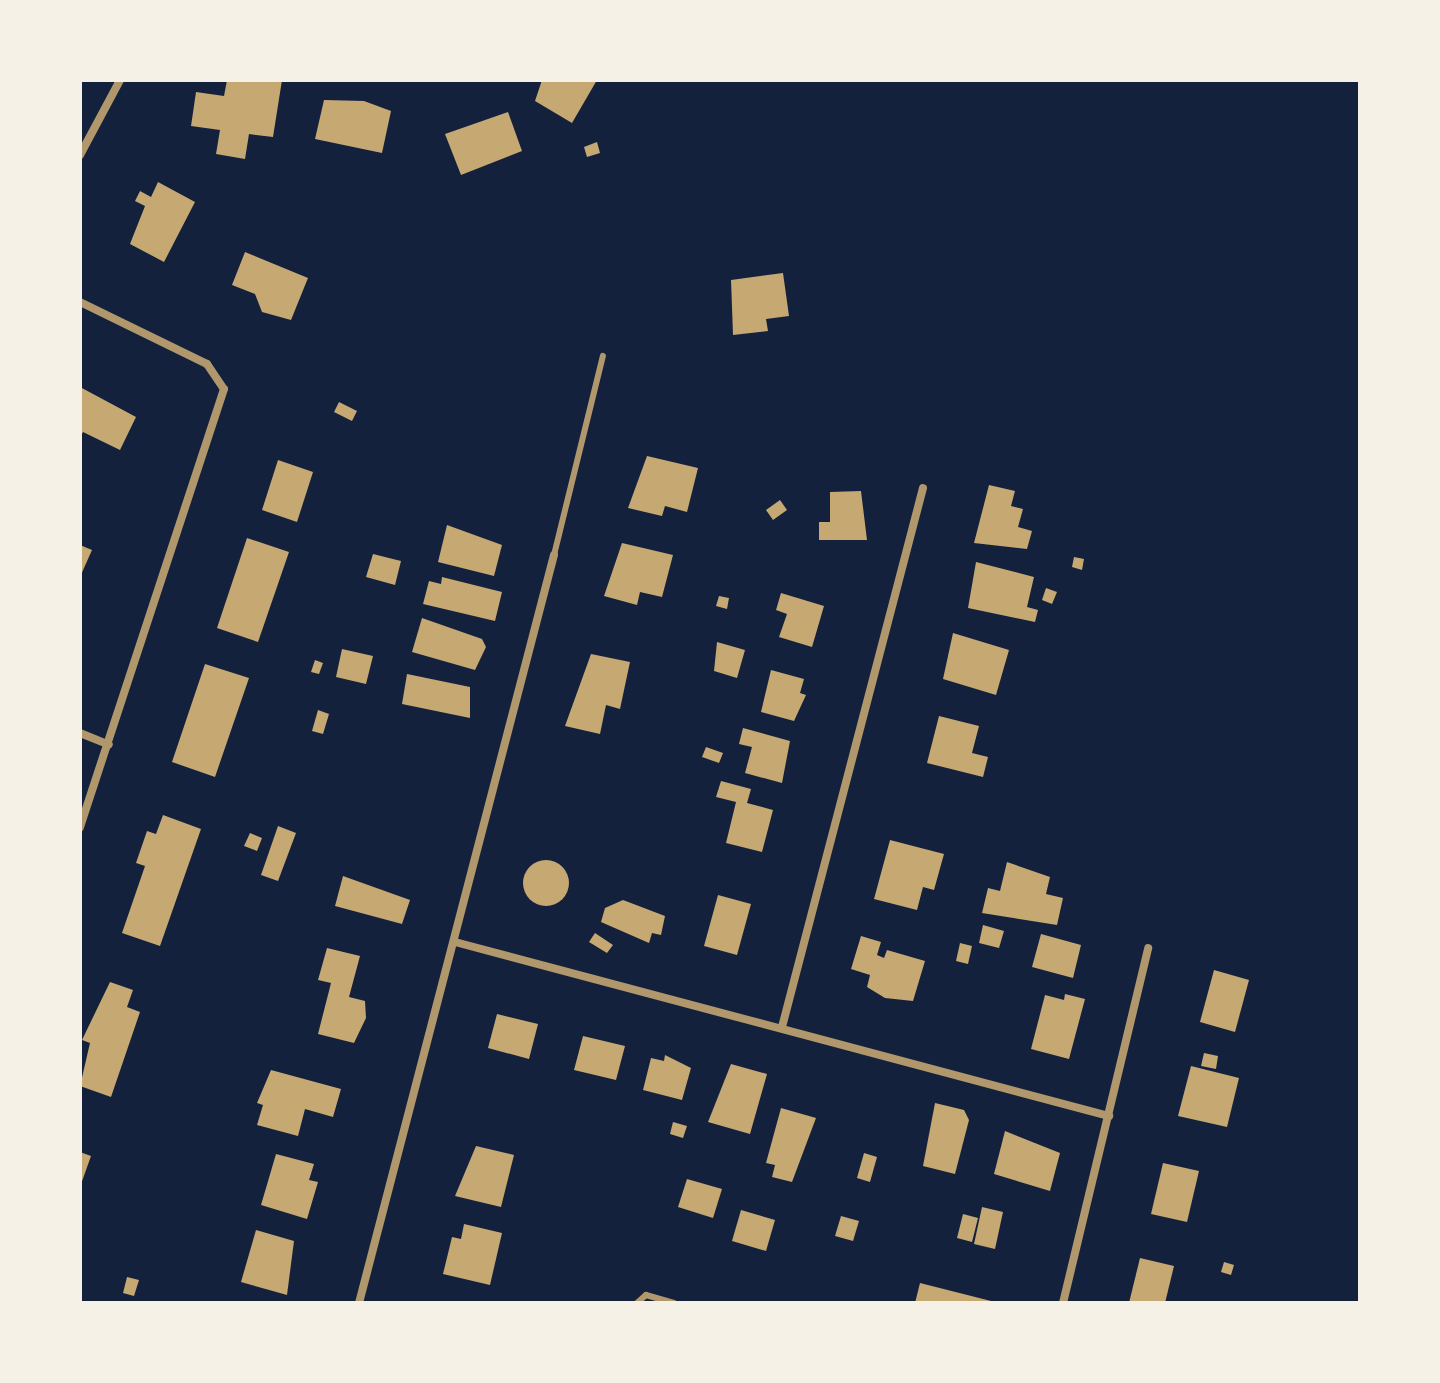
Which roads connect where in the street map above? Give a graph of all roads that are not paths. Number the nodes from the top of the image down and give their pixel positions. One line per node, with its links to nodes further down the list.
1 (120, 80): 2 (street)
2 (80, 155)
3 (80, 302): 8 (street)
4 (603, 356): 6 (lane)
5 (923, 488): 12 (street)
6 (554, 555): 10 (street)
7 (80, 733): 8 (street)
8 (109, 745): 9 (street)
9 (80, 828)
10 (455, 942): 12 (street); 14 (street)
11 (1148, 948): 13 (street)
12 (782, 1027): 13 (street)
13 (1109, 1116): 17 (street)
14 (359, 1303)
15 (637, 1303): 16 (lane)
16 (674, 1303)
17 (1063, 1303)

